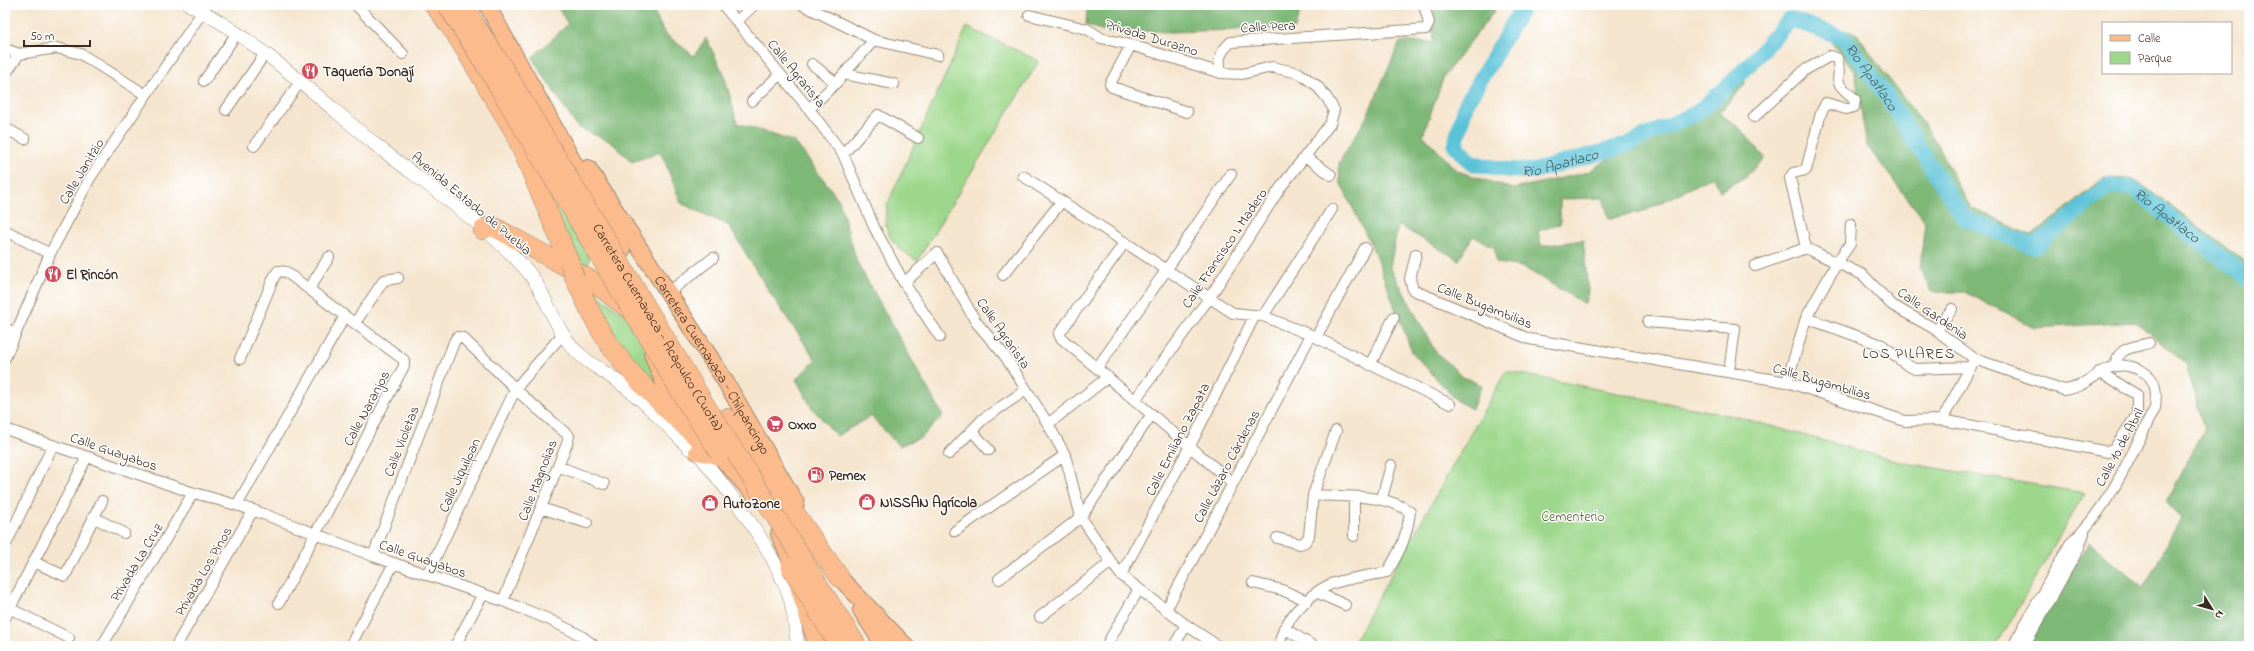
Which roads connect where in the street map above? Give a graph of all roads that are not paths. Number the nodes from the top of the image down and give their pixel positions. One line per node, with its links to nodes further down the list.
1 (190, 5): 12 (street, Avenida Estado de Puebla)
2 (356, 5): 20 (street)
3 (434, 5): 110 (highway, bridge)
4 (447, 5): 166 (highway, Carretera Cuernavaca - Acapulco (Cuota), bridge)
5 (462, 5): 167 (highway, Carretera Cuernavaca - Acapulco (Cuota), bridge)
6 (471, 5): 52 (highway)
7 (487, 5): 28 (main road, Carretera Cuernavaca - Chilpancingo)
8 (723, 5): 14 (street, Calle Agrarista)
9 (754, 5): 14 (street)
10 (803, 5): 16 (street)
11 (1424, 5): 26 (street, Calle Pera)
12 (204, 8): 15 (street, Avenida Estado de Puebla); 33 (street, Calle Janitzio)
13 (1029, 15): 17 (street, Privada Durazno)
14 (738, 21): 24 (street, Calle Agrarista)
15 (236, 33): 21 (street, Avenida Estado de Puebla); 29 (street)
16 (874, 40): 22 (street); 25 (street)
17 (1132, 44): 26 (street, Privada Durazno); 37 (street)
18 (5, 49): 19 (street)
19 (19, 54): 27 (street); 33 (street)
20 (403, 54)
21 (264, 55): 30 (street, Avenida Estado de Puebla); 36 (street)
22 (938, 55)
23 (812, 64): 31 (street)
24 (780, 74): 34 (street); 35 (street, Calle Agrarista)
25 (844, 74): 31 (street); 32 (street)
26 (1221, 74): 44 (street, Calle Francisco I. Madero)
27 (5, 75)
28 (527, 77): 67 (main road, Carretera Cuernavaca - Chilpancingo); 110 (main road, Carretera Cuernavaca - Chilpancingo)
29 (204, 82)
30 (300, 82): 42 (street); 52 (street, Avenida Estado de Puebla)
31 (836, 83): 35 (street)
32 (894, 84)
33 (146, 94): 56 (street, Calle Janitzio)
34 (752, 101)
35 (809, 109): 43 (street, Calle Agrarista)
36 (226, 110)
37 (1187, 112)
38 (1754, 117): 55 (street)
39 (5, 128): 41 (street)
40 (918, 138): 43 (street)
41 (25, 139)
42 (254, 146)
43 (843, 154): 65 (street, Calle Agrarista)
44 (1306, 157): 46 (street); 68 (street, Calle Francisco I. Madero)
45 (1231, 174): 62 (street)
46 (1331, 175)
47 (1023, 176): 48 (street)
48 (1062, 201): 53 (street); 63 (street)
49 (1332, 209): 70 (street, Calle Emiliano Zapata)
50 (1851, 224): 60 (street)
51 (5, 230): 56 (street)
52 (483, 230): 79 (street, Avenida Estado de Puebla)
53 (1125, 242): 62 (street); 88 (street)
54 (1366, 248): 80 (street, Calle Lázaro Cárdenas)
55 (1806, 248): 60 (street, Calle Gardenía); 61 (street)
56 (50, 254): 78 (street, Calle Janitzio)
57 (1416, 254): 89 (street, Calle Bugambilias)
58 (329, 257): 66 (street)
59 (713, 258): 67 (street)
60 (1838, 261): 73 (street); 77 (street, Calle Gardenía)
61 (1758, 265)
62 (1167, 269): 68 (street); 88 (street)
63 (1003, 276)
64 (398, 278): 75 (street)
65 (904, 283): 81 (street); 94 (street, Calle Agrarista)
66 (309, 289): 71 (street, Calle Naranjos); 84 (street, Calle Naranjos)
67 (669, 292): 140 (main road, Carretera Cuernavaca - Chilpancingo)
68 (1210, 297): 70 (street); 95 (street, Calle Francisco I. Madero)
69 (1952, 309): 77 (street)
70 (1259, 315): 80 (street); 105 (street, Calle Emiliano Zapata)
71 (345, 316): 75 (street, Calle Naranjos); 121 (street)
72 (1394, 317): 86 (street)
73 (1806, 318): 85 (street); 92 (street)
74 (1648, 322): 89 (street)
75 (355, 323): 130 (street, Calle Naranjos)
76 (5, 328): 78 (street)
77 (1937, 330): 85 (street, Calle Gardenía)
78 (15, 333): 83 (street, Calle Janitzio)
79 (562, 335): 93 (street, Calle Jiquilpan); 107 (street, Avenida Estado de Puebla)
80 (1314, 336): 86 (street); 114 (street, Calle Lázaro Cárdenas)
81 (940, 337)
82 (2149, 343): 87 (street)
83 (5, 358)
84 (240, 359)
85 (1973, 363): 90 (street); 99 (street)
86 (1370, 365): 96 (street)
87 (2116, 365): 90 (street); 128 (street, Calle 10 de Abril)
88 (1097, 368): 91 (street)
89 (1729, 372): 92 (street, Calle Bugambilias)
90 (2099, 372): 99 (street, Calle Bugambilias)
91 (1108, 377): 95 (street); 100 (street)
92 (1787, 382): 99 (street, Calle Bugambilias)
93 (516, 388): 113 (street, Calle Magnolias); 134 (street, Calle Violetas); 138 (street, Calle Jiquilpan)
94 (1026, 390): 100 (street, Calle Agrarista); 103 (street)
95 (1135, 400): 97 (street)
96 (1450, 404)
97 (1152, 414): 105 (street); 125 (street)
98 (727, 418): 140 (highway)
99 (1942, 420)
100 (1048, 424): 109 (street, Calle Agrarista)
101 (5, 429): 104 (street, Calle Guayabos)
102 (1336, 430): 117 (street)
103 (972, 431): 106 (street); 108 (street)
104 (53, 445): 111 (street, Calle Guayabos); 133 (street)
105 (1190, 446): 114 (street); 139 (street, Calle Emiliano Zapata)
106 (989, 450)
107 (697, 452): 110 (main road); 163 (street, Avenida Estado de Puebla)
108 (949, 454)
109 (1065, 455): 125 (street, Calle Agrarista); 127 (street)
110 (719, 456): 144 (main road, Carretera Cuernavaca - Chilpancingo)
111 (87, 457): 116 (street, Calle Guayabos); 135 (street)
112 (1391, 465): 119 (street)
113 (558, 466): 115 (street); 122 (street, Calle Magnolias)
114 (1233, 483): 152 (street, Calle Lázaro Cárdenas)
115 (604, 484)
116 (193, 493): 121 (street, Calle Guayabos); 158 (street, Privada La Cruz)
117 (1313, 495): 118 (street); 132 (street)
118 (1354, 498): 119 (street); 131 (street)
119 (1382, 498): 145 (street)
120 (102, 501): 124 (street)
121 (237, 505): 123 (street, Calle Guayabos)
122 (541, 508): 126 (street); 147 (street, Calle Magnolias)
123 (253, 510): 130 (street, Calle Guayabos); 159 (street, Privada Los Pinos)
124 (93, 517): 129 (street); 135 (street)
125 (1081, 517): 136 (street, Calle Agrarista); 141 (street)
126 (587, 523)
127 (955, 531)
128 (2084, 531): 175 (street, Calle 10 de Abril); 176 (street, Calle 10 de Abril)
129 (124, 533)
130 (314, 533): 134 (street, Calle Guayabos); 149 (street)
131 (1354, 536)
132 (1277, 538)
133 (7, 542)
134 (373, 556): 137 (street, Calle Guayabos)
135 (34, 562): 151 (street)
136 (1111, 562): 139 (street, Calle Agrarista); 153 (street)
137 (394, 563): 138 (street, Calle Guayabos); 160 (street)
138 (427, 575): 146 (street, Calle Guayabos)
139 (1121, 575): 143 (street, Calle Agrarista)
140 (840, 578): 168 (main road); 169 (main road, Carretera Cuernavaca - Chilpancingo)
141 (999, 579)
142 (1253, 583): 148 (street)
143 (1139, 589): 152 (street, Calle Agrarista); 170 (street)
144 (799, 593): 164 (main road); 165 (main road, Carretera Cuernavaca - Chilpancingo)
145 (1318, 593): 148 (street); 150 (street)
146 (483, 594): 147 (street, Calle Guayabos); 161 (street)
147 (503, 601): 162 (street, Calle Guayabos)
148 (1307, 601): 156 (street)
149 (279, 603)
150 (1345, 605)
151 (7, 607): 154 (street); 157 (street)
152 (1166, 610): 155 (street, Calle Agrarista)
153 (1040, 616)
154 (5, 618)
155 (1186, 625): 171 (street); 172 (street, Calle Agrarista)
156 (1284, 628): 173 (street); 174 (street)
157 (69, 638)
158 (102, 646)
159 (176, 646)
160 (350, 646)
161 (455, 646)
162 (595, 646)
163 (798, 646)
164 (807, 646)
165 (817, 646)
166 (839, 646)
167 (857, 646)
168 (884, 646)
169 (906, 646)
170 (1106, 646)
171 (1174, 646)
172 (1218, 646)
173 (1280, 646)
174 (1312, 646)
175 (2014, 646)
176 (2024, 646)

